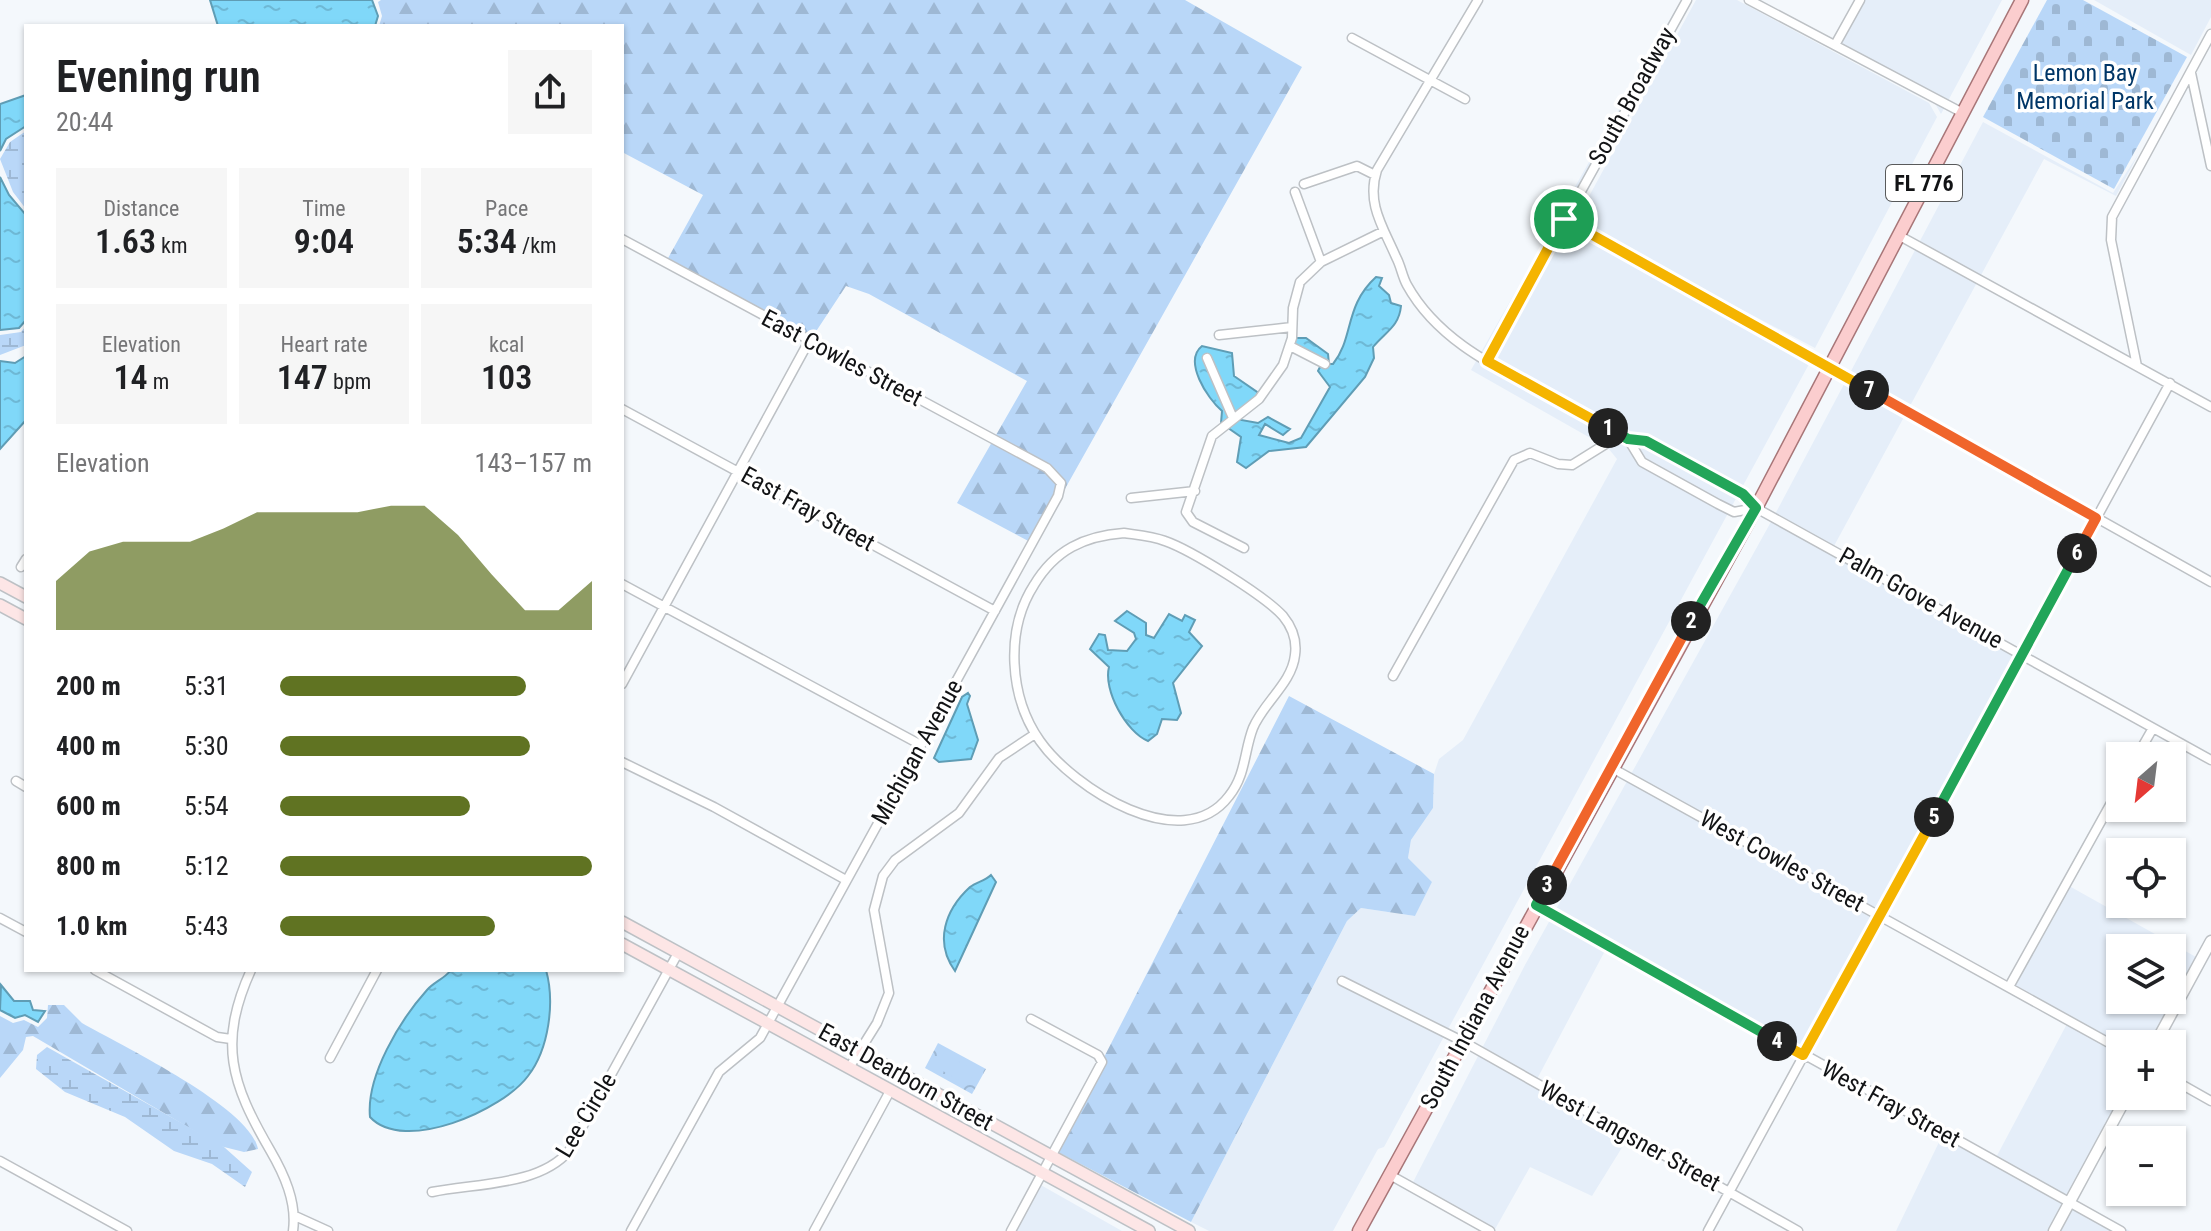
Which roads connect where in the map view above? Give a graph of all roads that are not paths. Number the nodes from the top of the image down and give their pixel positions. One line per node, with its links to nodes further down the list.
1 (1478, 0): 10 (street)
2 (1687, 0): 17 (street, South Broadway)
3 (1749, 0): 8 (street)
4 (1860, 0): 8 (street)
5 (2022, 0): 12 (main road, South Indiana Avenue / FL 776)
6 (2211, 34): 9 (street)
7 (1352, 38): 10 (street)
8 (1835, 45): 12 (street)
9 (2191, 72): 13 (street); 29 (street)
10 (1432, 81): 11 (street); 14 (street)
11 (1465, 99)
12 (1961, 112): 19 (main road, South Indiana Avenue / FL 776)
13 (2211, 166)
14 (1375, 175): 15 (street); 18 (street)
15 (1304, 184)
16 (1295, 192): 21 (street)
17 (1564, 219): 27 (street, South Broadway); 30 (street)
18 (1382, 232): 21 (street); 27 (street)
19 (1898, 235): 29 (street); 30 (main road, South Indiana Avenue / FL 776)
20 (624, 240): 24 (street, East Cowles Street)
21 (1321, 262): 22 (street)
22 (1292, 327): 23 (street); 25 (street)
23 (1219, 335)
24 (809, 341): 36 (street); 37 (street, East Cowles Street)
25 (1290, 346): 28 (street); 34 (street)
26 (1207, 358): 34 (street)
27 (1487, 361): 35 (street)
28 (1325, 364)
29 (2137, 366): 31 (street)
30 (1830, 368): 40 (main road, South Indiana Avenue / FL 776); 41 (street)
31 (2170, 383): 32 (street); 41 (street)
32 (2211, 407)
33 (624, 410): 36 (street, East Fray Street)
34 (1233, 418): 38 (street)
35 (1624, 437): 40 (street); 40 (street); 52 (street)
36 (738, 471): 48 (street); 49 (street, East Fray Street)
37 (1060, 479): 49 (street, Michigan Avenue)
38 (1195, 491): 39 (street); 42 (street)
39 (1131, 498)
40 (1756, 508): 51 (street, Palm Grove Avenue); 60 (main road, South Indiana Avenue / FL 776)
41 (2096, 518): 43 (street); 51 (street)
42 (1244, 548)
43 (2211, 582)
44 (0, 583): 46 (main road)
45 (624, 585): 48 (street)
46 (22, 595)
47 (4, 607): 50 (main road)
48 (665, 607): 53 (street); 57 (street)
49 (995, 611): 57 (street, Michigan Avenue)
50 (24, 618)
51 (2022, 654): 54 (street, Palm Grove Avenue); 66 (street)
52 (1393, 676)
53 (624, 680)
54 (2153, 728): 56 (street); 58 (street, Palm Grove Avenue)
55 (1035, 734): 55 (street); 86 (street)
56 (2145, 742)
57 (921, 745): 64 (street, Michigan Avenue)
58 (2211, 760)
59 (624, 763): 64 (street)
60 (1611, 768): 65 (main road, South Indiana Avenue / FL 776); 66 (street, West Cowles Street)
61 (16, 781): 62 (street)
62 (24, 786)
63 (2106, 812): 78 (street)
64 (846, 880): 79 (street, Michigan Avenue)
65 (1536, 905): 84 (main road, South Indiana Avenue / FL 776); 87 (street, West Fray Street)
66 (1880, 914): 78 (street, West Cowles Street); 87 (street)
67 (0, 918): 69 (street)
68 (624, 923): 72 (main road, East Dearborn Street)
69 (24, 931)
70 (2211, 941): 82 (street)
71 (624, 945): 73 (main road, East Dearborn Street)
72 (678, 953): 73 (street, Lee Circle); 79 (main road, East Dearborn Street)
73 (668, 969): 81 (main road, East Dearborn Street); 98 (street, Lee Circle)
74 (99, 972): 83 (street)
75 (250, 972): 83 (street)
76 (376, 972): 88 (street)
77 (1342, 981): 84 (street, West Langsner Street)
78 (2010, 985): 85 (street, West Cowles Street)
79 (777, 1007): 81 (street, Michigan Avenue); 86 (main road, East Dearborn Street)
80 (1031, 1019): 94 (street)
81 (768, 1024): 89 (main road, East Dearborn Street); 105 (street, Michigan Avenue)
82 (2163, 1030)
83 (231, 1039): 101 (street)
84 (1462, 1041): 97 (main road, South Indiana Avenue / FL 776); 99 (street, West Langsner Street)
85 (2106, 1041)
86 (859, 1051): 89 (street); 94 (main road, East Dearborn Street)
87 (1803, 1055): 99 (street); 100 (street, West Fray Street)
88 (330, 1058)
89 (849, 1068): 91 (main road, East Dearborn Street)
90 (2186, 1087): 92 (street)
91 (890, 1091): 96 (main road, East Dearborn Street); 106 (street)
92 (2211, 1101)
93 (2119, 1110): 100 (street)
94 (1052, 1157): 96 (street); 109 (main road, East Dearborn Street)
95 (0, 1161): 102 (street)
96 (1042, 1174): 107 (street); 108 (main road, East Dearborn Street)
97 (1390, 1175): 110 (main road, South Indiana Avenue / FL 776); 111 (street)
98 (432, 1192)
99 (1729, 1192): 112 (street); 113 (street, West Langsner Street)
100 (2069, 1203): 114 (street); 115 (street, West Fray Street)
101 (295, 1216): 103 (street); 104 (street)
102 (127, 1231)
103 (293, 1231)
104 (328, 1231)
105 (631, 1231)
106 (814, 1231)
107 (1011, 1231)
108 (1149, 1231)
109 (1189, 1231)
110 (1359, 1231)
111 (1490, 1231)
112 (1708, 1231)
113 (1798, 1231)
114 (2054, 1231)
115 (2121, 1231)

